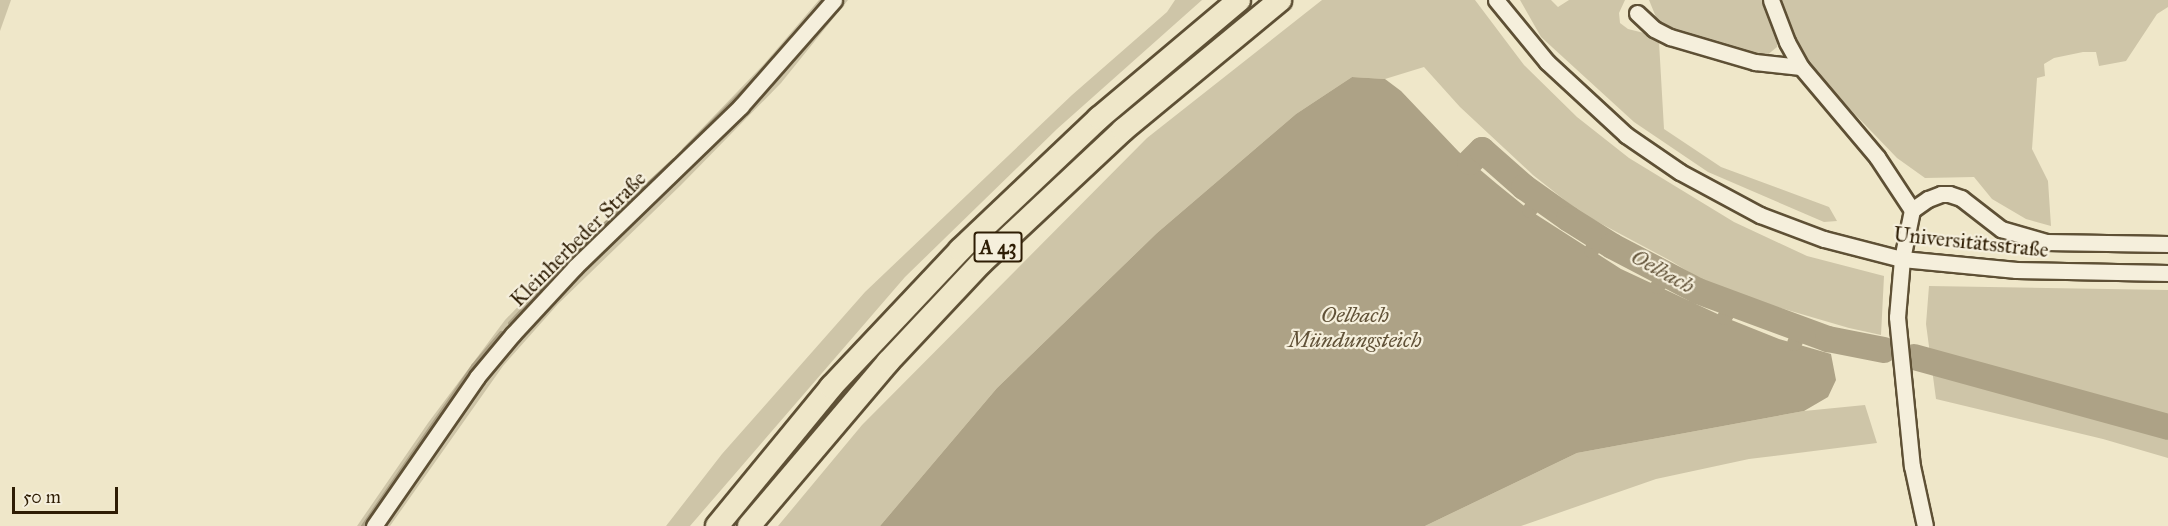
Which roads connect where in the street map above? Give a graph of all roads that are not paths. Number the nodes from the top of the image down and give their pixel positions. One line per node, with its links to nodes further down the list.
1 (834, 0): 12 (street, Kleinherbeder Straße)
2 (1239, 0): 13 (highway, A 43)
3 (1280, 0): 14 (highway, A 43)
4 (1496, 0): 10 (street, Universitätsstraße)
5 (1771, 0): 7 (street)
6 (1637, 13): 7 (street)
7 (1801, 67): 8 (street)
8 (1912, 210): 9 (street); 10 (street)
9 (2168, 244)
10 (1902, 259): 11 (street, Universitätsstraße); 15 (street)
11 (2168, 273)
12 (374, 526)
13 (717, 526)
14 (749, 526)
15 (1925, 526)

